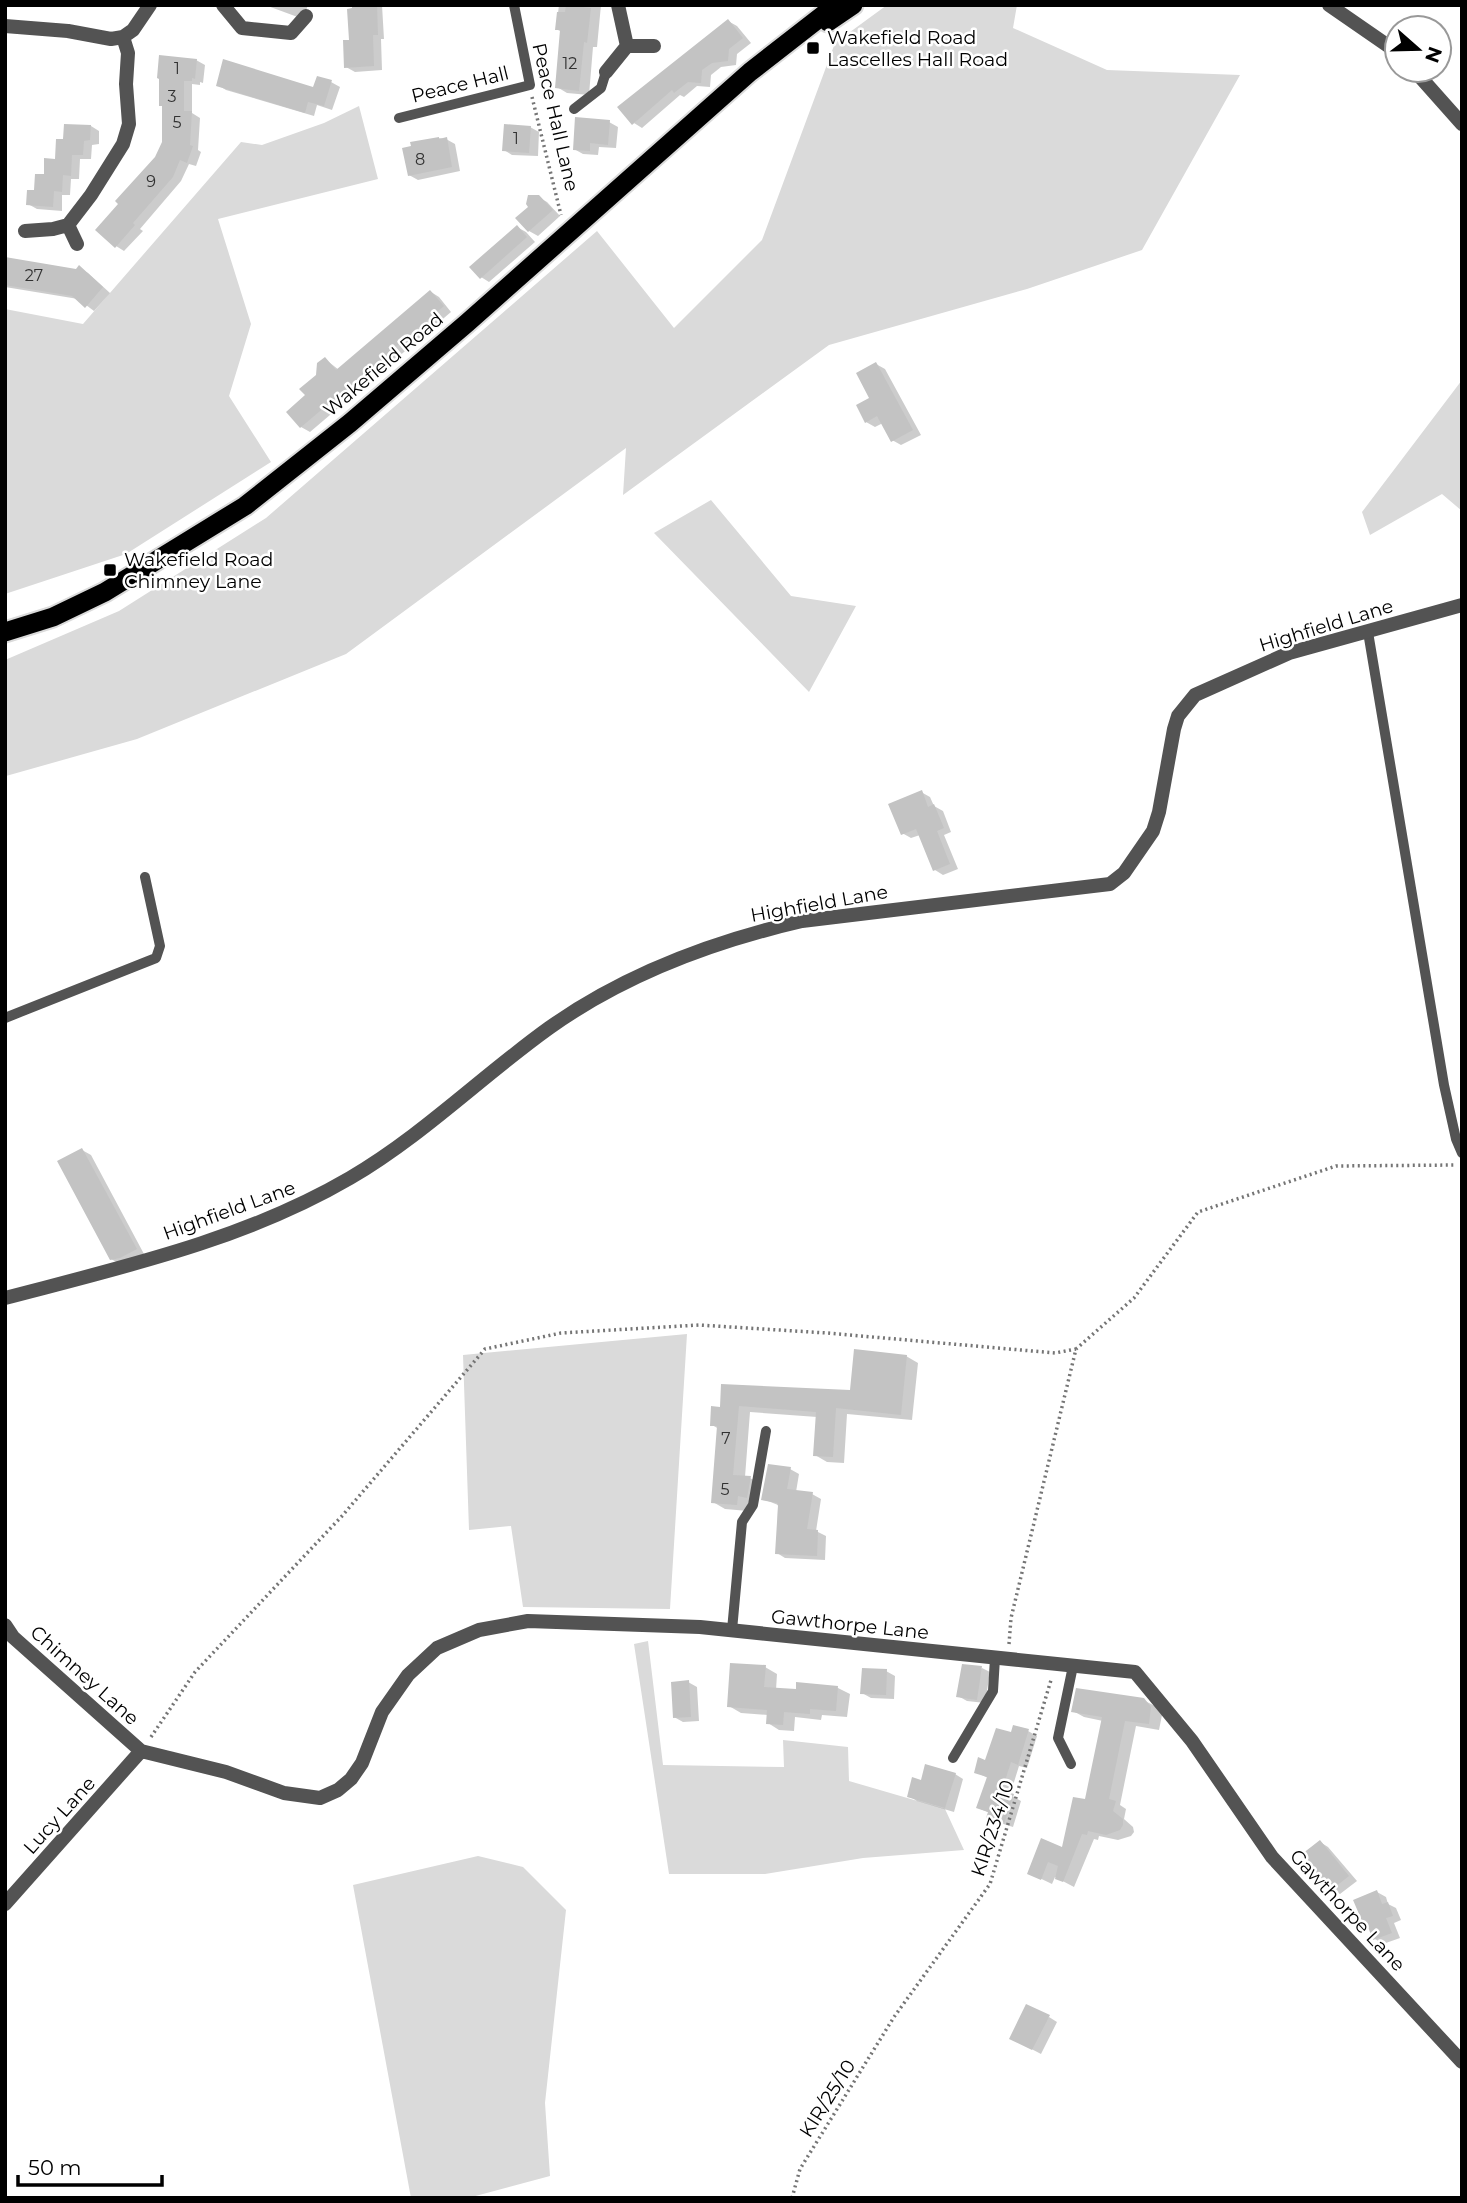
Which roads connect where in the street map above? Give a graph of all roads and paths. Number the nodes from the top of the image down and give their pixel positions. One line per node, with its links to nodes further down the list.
1 (150, 5): 10 (street)
2 (223, 5): 8 (street)
3 (514, 5): 17 (lane, Peace Hall Lane)
4 (618, 5): 12 (street)
5 (836, 5): 15 (highway, Wakefield Road)
6 (853, 5): 15 (highway, Wakefield Road)
7 (1329, 5): 11 (street)
8 (306, 16)
9 (5, 26): 10 (street)
10 (123, 37): 21 (street)
11 (1383, 42)
12 (627, 47): 13 (street); 14 (street)
13 (654, 47)
14 (606, 72): 18 (lane)
15 (751, 72): 23 (highway, Wakefield Road)
16 (1426, 84): 20 (street)
17 (530, 85): 19 (lane, Peace Hall); 23 (path, Peace Hall Lane)
18 (574, 109)
19 (399, 118)
20 (1462, 124)
21 (68, 225): 22 (street); 24 (street)
22 (25, 231)
23 (565, 236): 26 (highway, Wakefield Road)
24 (77, 244)
25 (1462, 605): 27 (street, Highfield Lane)
26 (5, 632)
27 (1368, 632): 30 (lane); 32 (street, Highfield Lane)
28 (145, 877): 29 (lane)
29 (5, 1018)
30 (1462, 1153)
31 (1462, 1165): 33 (path)
32 (5, 1298)
33 (1076, 1349): 37 (path); 40 (path)
34 (766, 1431): 36 (lane)
35 (5, 1625): 40 (street, Chimney Lane)
36 (732, 1630): 37 (street, Gawthorpe Lane); 40 (street, Gawthorpe Lane)
37 (1002, 1659): 38 (street, Gawthorpe Lane); 41 (lane)
38 (1056, 1664): 39 (street, Gawthorpe Lane); 44 (path, KIR/234/10)
39 (1073, 1666): 42 (lane); 45 (street, Gawthorpe Lane)
40 (141, 1751): 43 (street, Lucy Lane)
41 (953, 1758)
42 (1071, 1764)
43 (5, 1904)
44 (894, 2017): 46 (path, KIR/25/10)
45 (1462, 2062)
46 (792, 2198)

